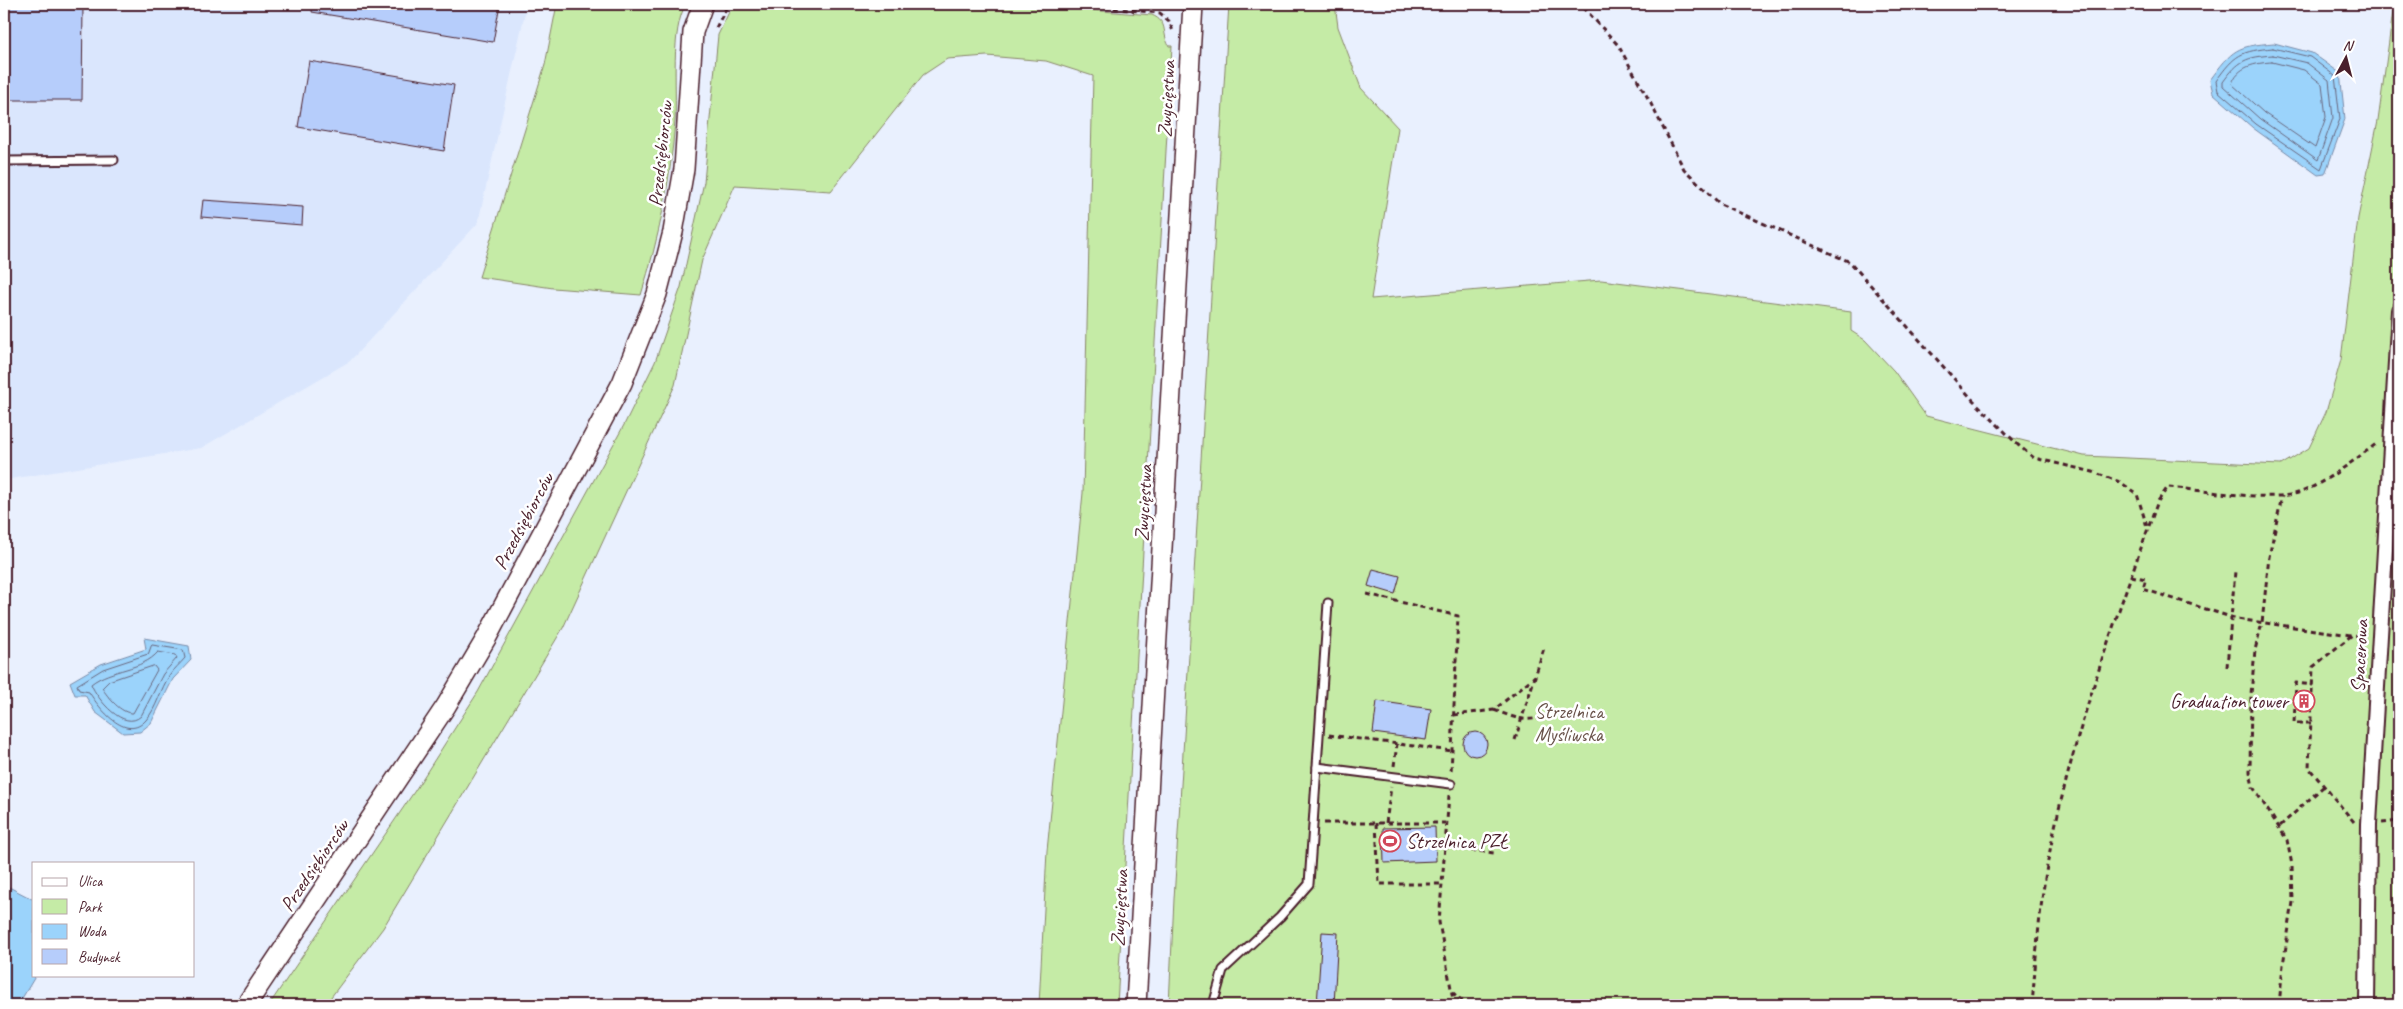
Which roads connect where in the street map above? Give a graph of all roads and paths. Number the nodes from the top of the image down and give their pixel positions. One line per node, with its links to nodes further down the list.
1 (703, 4): 43 (street, Przedsiębiorców)
2 (1068, 4): 5 (path)
3 (1193, 4): 5 (street, Zwycięstwa)
4 (1574, 4): 11 (path)
5 (1192, 34): 44 (street, Zwycięstwa)
6 (114, 160): 7 (lane)
7 (4, 161)
8 (2399, 310): 9 (street, Spacerowa)
9 (2392, 426): 10 (path); 18 (street, Spacerowa)
10 (2282, 496): 11 (path); 16 (path)
11 (2148, 530): 13 (path)
12 (2235, 571): 15 (path)
13 (2131, 576): 15 (path); 47 (path)
14 (1328, 603): 28 (lane)
15 (2230, 618): 16 (path); 20 (path)
16 (2262, 623): 17 (path); 38 (path)
17 (2352, 635): 18 (path); 22 (path)
18 (2380, 636): 37 (street, Spacerowa)
19 (1544, 648): 21 (path)
20 (2227, 667)
21 (1535, 676): 23 (path); 26 (path)
22 (2313, 685): 27 (path); 27 (path)
23 (1494, 710): 24 (path); 26 (path)
24 (1454, 715)
25 (1549, 715): 26 (path)
26 (1521, 721): 29 (path)
27 (2311, 723): 33 (path)
28 (1319, 734): 30 (path); 31 (lane)
29 (1515, 740)
30 (1452, 751)
31 (1317, 767): 32 (lane); 36 (lane)
32 (1451, 784)
33 (2324, 786): 37 (path); 38 (path)
34 (1376, 823): 35 (path); 36 (path); 41 (path)
35 (1446, 823)
36 (1313, 824): 45 (lane)
37 (2369, 824): 49 (street, Spacerowa)
38 (2280, 826): 48 (path)
39 (1444, 847): 40 (path)
40 (1494, 853)
41 (1442, 884)
42 (1452, 992): 46 (path)
43 (246, 1005)
44 (1136, 1005)
45 (1214, 1005)
46 (1467, 1005)
47 (2032, 1005)
48 (2280, 1005)
49 (2367, 1005)

